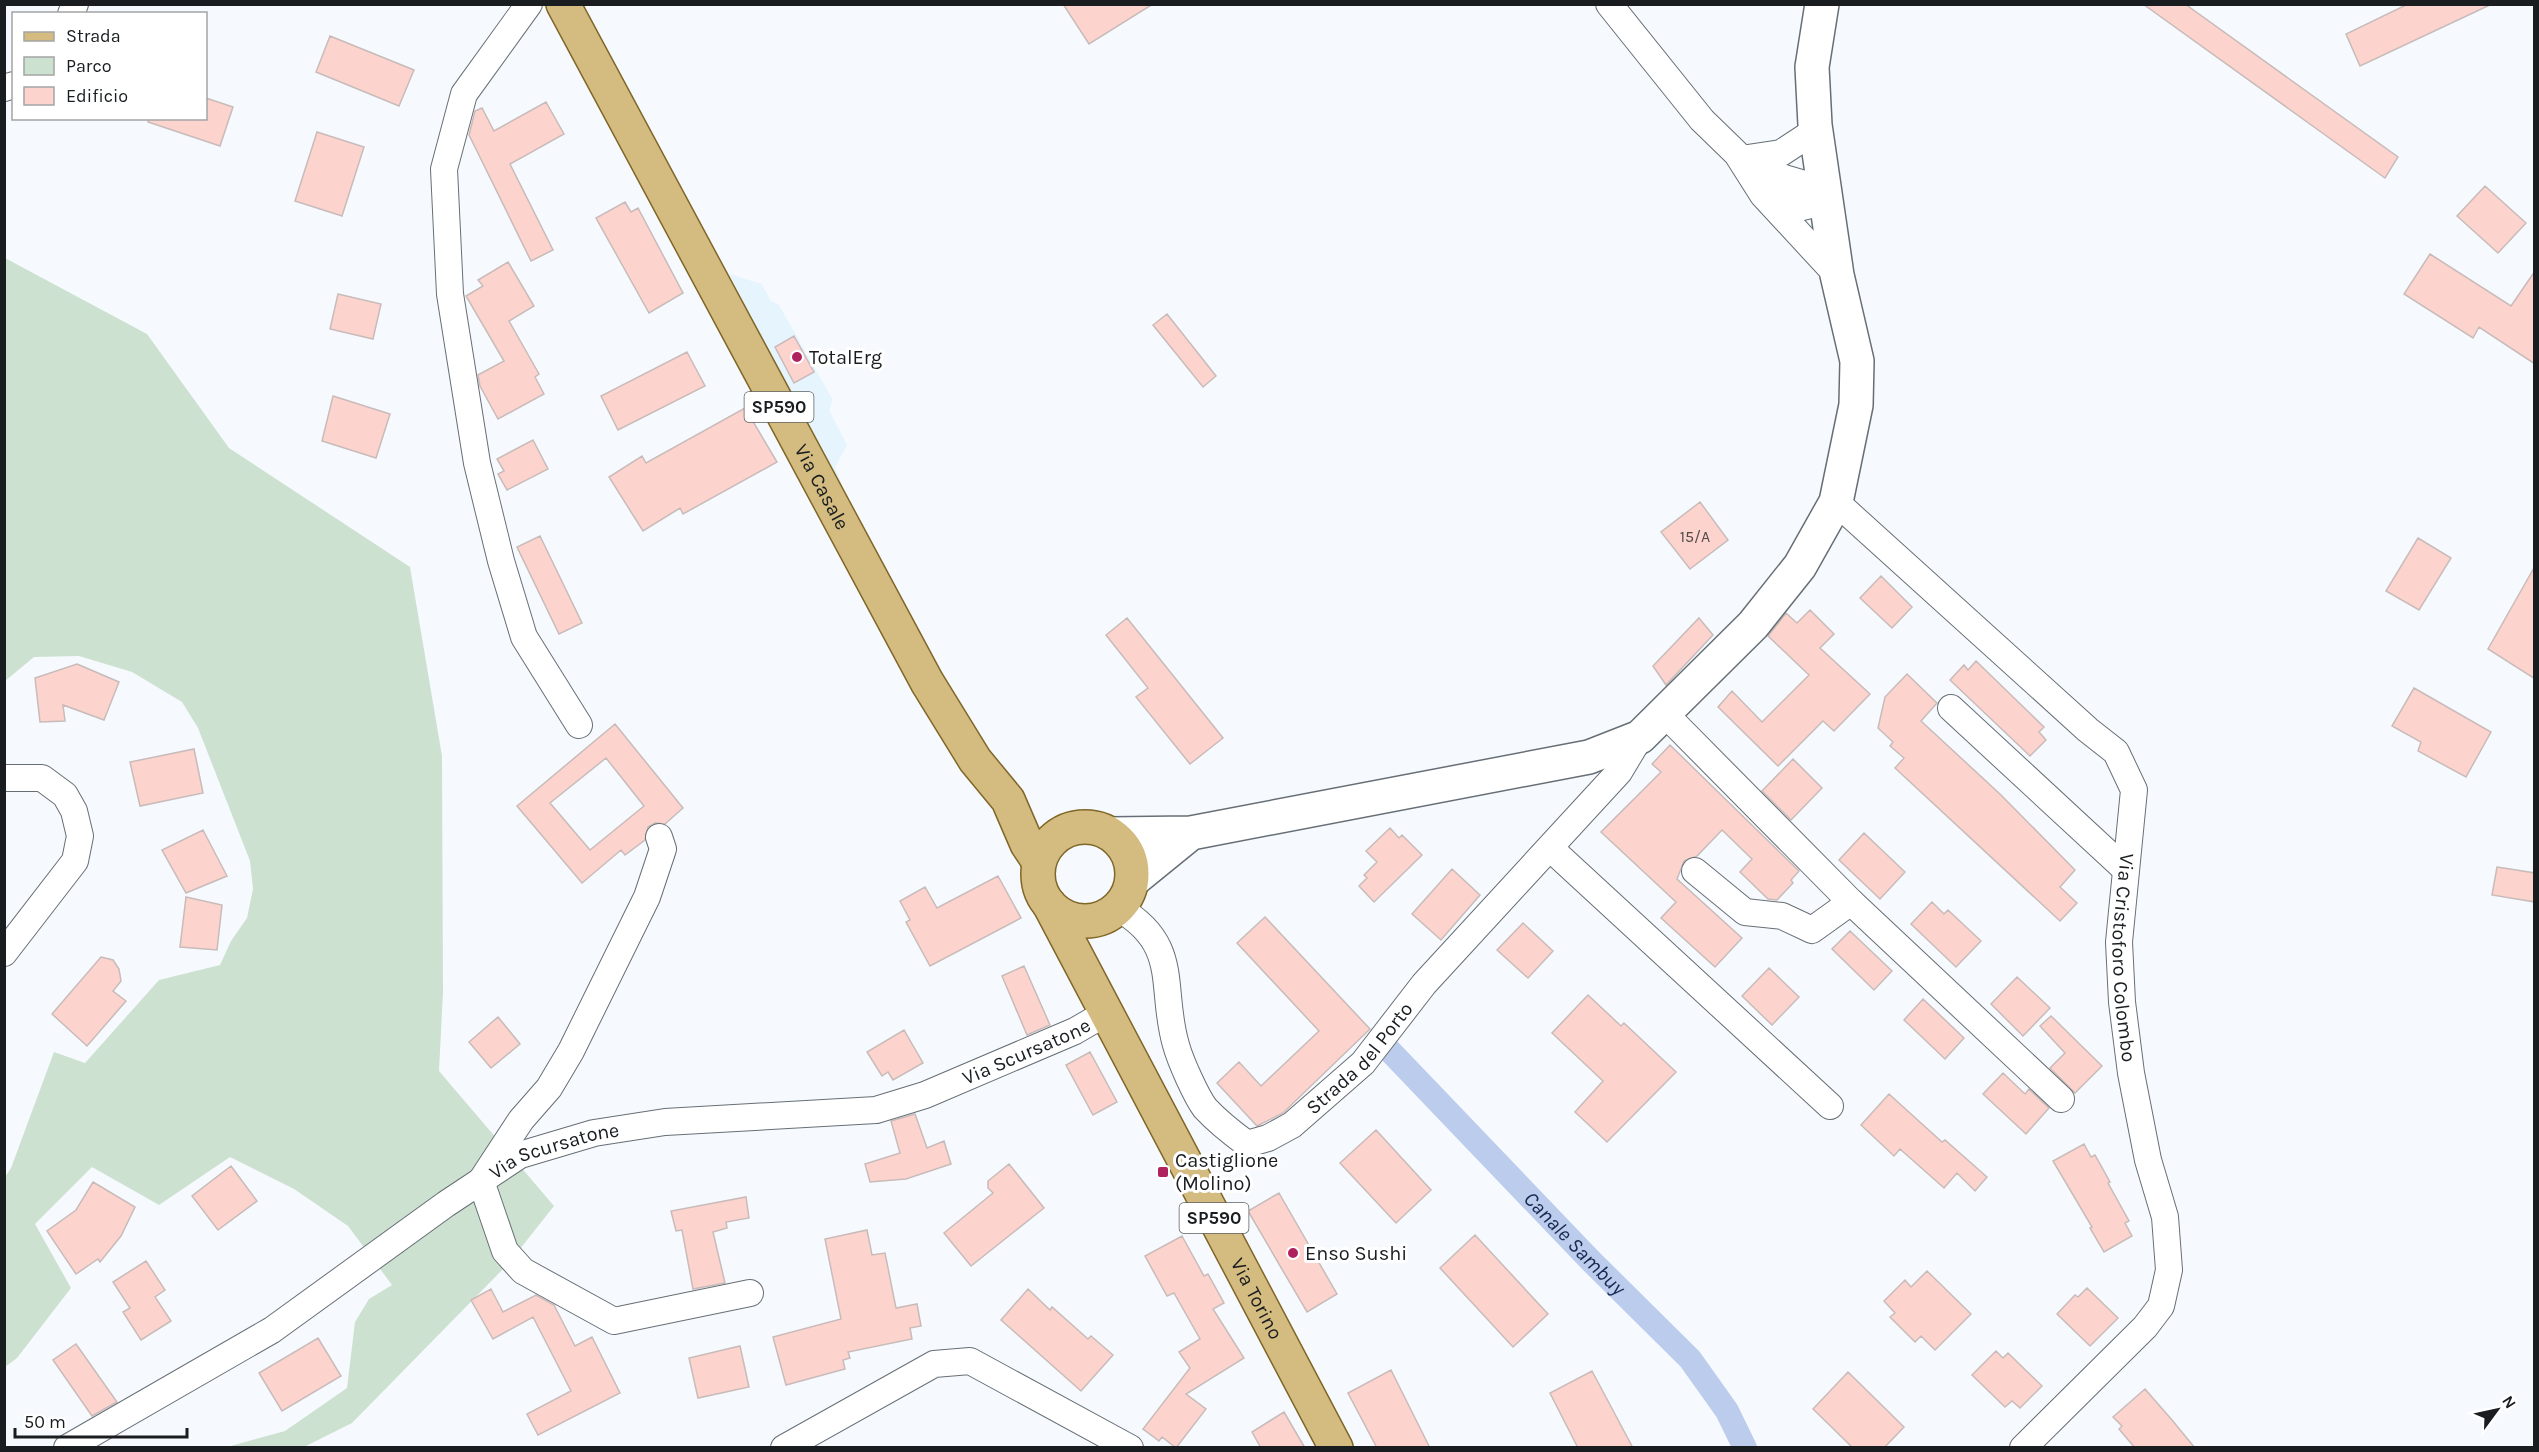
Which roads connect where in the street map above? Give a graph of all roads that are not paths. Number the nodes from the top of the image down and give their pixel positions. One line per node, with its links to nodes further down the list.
1 (529, 4): 13 (street)
2 (563, 4): 16 (main road, Via Casale / SP590)
3 (1610, 4): 6 (street)
4 (1822, 4): 5 (main road)
5 (1816, 130): 6 (street); 8 (main road)
6 (1741, 159): 7 (street); 8 (street)
7 (1763, 195): 8 (street); 9 (street)
8 (1826, 196): 9 (main road)
9 (1838, 275): 10 (main road)
10 (1836, 502): 12 (main road); 23 (street, Via Cristoforo Colombo)
11 (1951, 708): 23 (street)
12 (1664, 713): 14 (main road); 25 (street)
13 (579, 725)
14 (1640, 737): 18 (main road); 21 (street, Strada del Porto)
15 (4, 778): 28 (street)
16 (1008, 801): 17 (main road, SP590); 22 (main road, SP590)
17 (1066, 830): 19 (main road); 22 (main road)
18 (1191, 832): 19 (main road); 26 (main road)
19 (1111, 834): 26 (main road, SP590)
20 (659, 837): 32 (street)
21 (1550, 848): 26 (street, Strada del Porto); 31 (street)
22 (1039, 862): 27 (main road, SP590)
23 (2126, 869): 38 (street, Via Cristoforo Colombo)
24 (1695, 871): 25 (street)
25 (1851, 902): 30 (street)
26 (1114, 903): 27 (main road); 29 (main road, SP590)
27 (1049, 904): 29 (main road, SP590)
28 (4, 953)
29 (1100, 1000): 32 (street, Via Scursatone); 37 (main road, Via Torino / SP590)
30 (2061, 1100)
31 (1830, 1106)
32 (481, 1181): 33 (street); 34 (street, Via Scursatone)
33 (750, 1293)
34 (67, 1448)
35 (784, 1448): 36 (street)
36 (1130, 1448)
37 (1336, 1448)
38 (2023, 1448)

